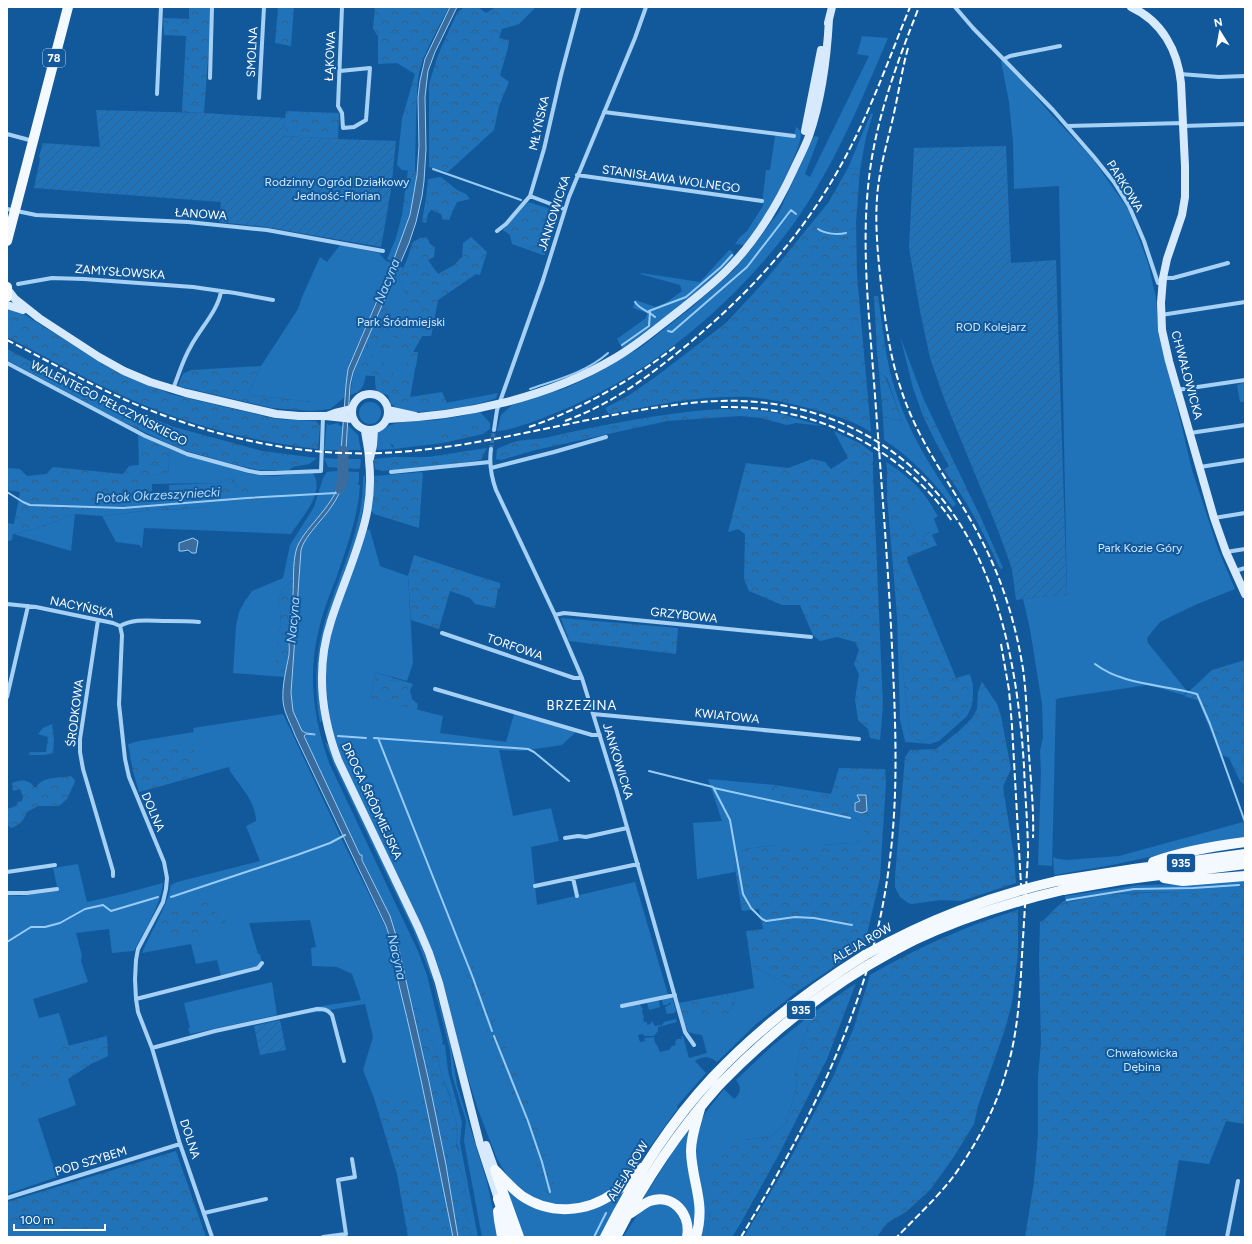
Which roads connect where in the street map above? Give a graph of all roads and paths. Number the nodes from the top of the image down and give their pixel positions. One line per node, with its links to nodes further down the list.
1 (68, 7): 25 (main road, 78)
2 (161, 7): 17 (street)
3 (212, 7): 16 (street)
4 (264, 7): 18 (street, SMOLNA)
5 (342, 7): 13 (street, ŁĄKOWA)
6 (578, 7): 27 (street, MŁYŃSKA)
7 (646, 7): 19 (street, JANKOWICKA)
8 (832, 7): 48 (main road)
9 (955, 7): 12 (street, PARKOWA)
10 (1131, 7): 14 (main road, CHWAŁOWICKA)
11 (1060, 46): 12 (street)
12 (1004, 59): 22 (street, PARKOWA)
13 (340, 71): 13 (street, ŁĄKOWA)
14 (1180, 74): 15 (street); 20 (main road, CHWAŁOWICKA)
15 (1245, 76)
16 (210, 78)
17 (156, 94)
18 (260, 98)
19 (604, 112): 24 (street); 26 (street, JANKOWICKA)
20 (1183, 124): 21 (street); 22 (street); 35 (main road, CHWAŁOWICKA)
21 (1245, 124)
22 (1068, 126): 35 (street, PARKOWA)
23 (7, 134): 25 (street)
24 (794, 136)
25 (33, 141): 30 (main road, 78)
26 (577, 175): 28 (street, STANISŁAWA WOLNEGO); 29 (street, JANKOWICKA)
27 (530, 196): 29 (street); 31 (street, MŁYŃSKA)
28 (762, 201)
29 (564, 208): 48 (street, JANKOWICKA)
30 (11, 210): 32 (main road, 78); 33 (street, ŁANOWA)
31 (496, 231)
32 (7, 241)
33 (383, 252)
34 (1228, 263): 35 (street)
35 (1162, 281): 42 (main road, CHWAŁOWICKA)
36 (18, 284): 38 (street, ZAMYSŁOWSKA)
37 (7, 291): 43 (main road)
38 (221, 291): 39 (street, ZAMYSŁOWSKA); 46 (street)
39 (273, 300)
40 (1245, 302): 42 (street)
41 (7, 305): 43 (main road)
42 (1161, 315): 47 (main road, CHWAŁOWICKA)
43 (39, 318): 46 (main road)
44 (7, 363): 52 (street, WALENTEGO PEŁCZYŃSKIEGO)
45 (1245, 380): 47 (street)
46 (173, 390): 52 (main road)
47 (1177, 390): 60 (main road, CHWAŁOWICKA)
48 (500, 403): 53 (main road); 59 (street, JANKOWICKA)
49 (352, 409): 50 (main road); 51 (main road); 54 (main road)
50 (388, 410): 53 (main road); 55 (main road)
51 (336, 415): 52 (main road); 54 (main road)
52 (325, 416)
53 (415, 416): 55 (main road)
54 (353, 419): 57 (main road)
55 (387, 419): 58 (main road)
56 (1245, 425): 60 (street)
57 (365, 430): 58 (main road); 63 (main road, DROGA ŚRÓDMIEJSKA)
58 (374, 430): 63 (main road, DROGA ŚRÓDMIEJSKA)
59 (494, 430)
60 (1190, 433): 66 (main road, CHWAŁOWICKA)
61 (606, 437): 67 (street)
62 (492, 449): 65 (street, JANKOWICKA)
63 (370, 458): 116 (main road, DROGA ŚRÓDMIEJSKA)
64 (1245, 460): 66 (street)
65 (490, 462): 67 (street, JANKOWICKA); 68 (street)
66 (1200, 467): 70 (main road, CHWAŁOWICKA)
67 (491, 468): 78 (street, JANKOWICKA)
68 (391, 472)
69 (1245, 513): 70 (street)
70 (1214, 518): 72 (main road, CHWAŁOWICKA)
71 (1245, 549): 72 (street)
72 (1226, 552): 74 (main road, CHWAŁOWICKA)
73 (1245, 568): 74 (street)
74 (1234, 571): 75 (main road, CHWAŁOWICKA)
75 (1245, 594)
76 (7, 604): 77 (street, NACYŃSKA)
77 (28, 606): 79 (street, NACYŃSKA); 86 (street)
78 (555, 615): 83 (street, GRZYBOWA); 84 (street, JANKOWICKA)
79 (98, 620): 81 (street, NACYŃSKA); 99 (street, ŚRODKOWA)
80 (199, 622): 81 (street, NACYŃSKA)
81 (120, 626): 109 (street, DOLNA)
82 (442, 633): 84 (street, TORFOWA)
83 (811, 637)
84 (582, 678): 87 (street, JANKOWICKA)
85 (435, 689): 88 (street)
86 (7, 697)
87 (593, 714): 88 (street, JANKOWICKA); 89 (street, KWIATOWA)
88 (600, 735): 90 (street, JANKOWICKA)
89 (859, 739)
90 (627, 828): 91 (street); 94 (street, JANKOWICKA)
91 (565, 838)
92 (1245, 842): 97 (main road)
93 (1245, 854): 97 (main road, ALEJA ROW / 935)
94 (638, 864): 102 (street); 108 (street, JANKOWICKA)
95 (1245, 864): 100 (main road, ALEJA ROW / 935)
96 (55, 865): 98 (street)
97 (1134, 869): 114 (main road, ALEJA ROW / 935, bridge)
98 (7, 872)
99 (113, 876)
100 (1150, 876): 101 (main road); 114 (main road, ALEJA ROW / 935, bridge)
101 (1245, 876)
102 (573, 878): 103 (street); 106 (street)
103 (535, 886)
104 (57, 889): 105 (street)
105 (7, 893)
106 (577, 896)
107 (262, 963): 109 (street)
108 (675, 995): 110 (street); 111 (street, JANKOWICKA)
109 (136, 999): 112 (street, DOLNA)
110 (622, 1006)
111 (694, 1044)
112 (152, 1048): 113 (street); 117 (street, DOLNA)
113 (344, 1061)
114 (716, 1081): 115 (main road, ALEJA ROW / 935); 118 (main road, ALEJA ROW / 935)
115 (700, 1106): 126 (main road, ALEJA ROW / 935); 135 (main road)
116 (475, 1123): 120 (main road, DROGA ŚRÓDMIEJSKA); 124 (main road, DROGA ŚRÓDMIEJSKA)
117 (180, 1144): 122 (street, POD SZYBEM); 125 (street, DOLNA)
118 (652, 1154): 120 (main road); 132 (main road, ALEJA ROW / 935)
119 (352, 1159): 128 (street)
120 (495, 1170): 131 (main road)
121 (1238, 1181): 136 (street)
122 (7, 1198)
123 (266, 1199): 125 (street)
124 (498, 1199): 129 (main road); 130 (main road)
125 (204, 1213): 127 (street, DOLNA)
126 (627, 1216): 133 (main road, ALEJA ROW / 935); 134 (main road)
127 (212, 1237)
128 (323, 1237)
129 (502, 1237)
130 (511, 1237)
131 (519, 1237)
132 (605, 1237)
133 (616, 1237)
134 (687, 1237)
135 (696, 1237)
136 (1227, 1237)

